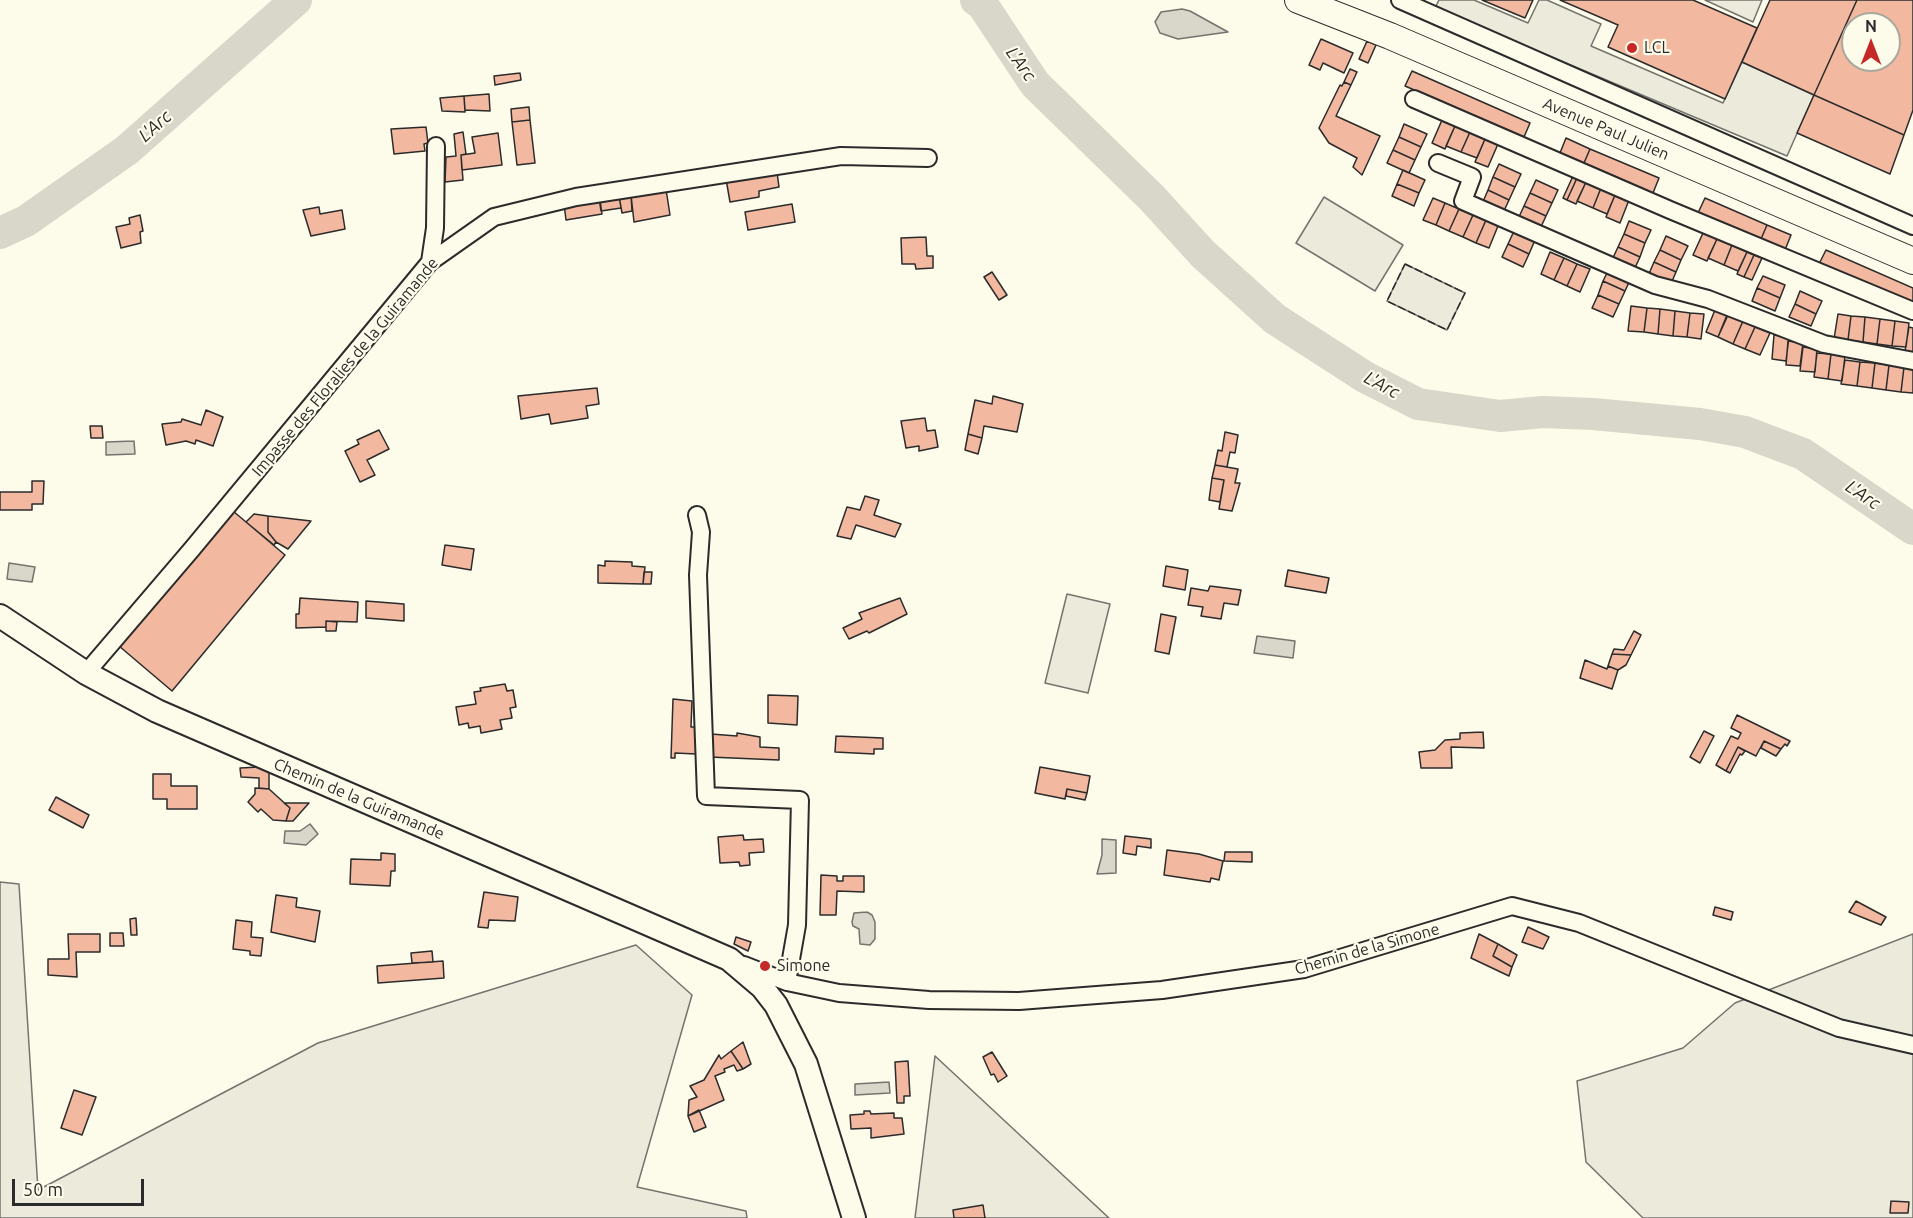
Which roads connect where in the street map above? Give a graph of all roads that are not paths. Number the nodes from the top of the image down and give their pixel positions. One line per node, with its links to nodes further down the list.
1 (1298, 0): 8 (main road, Avenue Paul Julien)
2 (1400, 0): 7 (street)
3 (1414, 99): 10 (street)
4 (436, 146): 9 (street)
5 (928, 158): 9 (street, Impasse des Floralies de la Guiramande)
6 (1438, 163): 11 (street)
7 (1913, 226)
8 (1913, 261)
9 (430, 262): 14 (street, Impasse des Floralies de la Guiramande)
10 (1913, 311)
11 (1913, 361)
12 (697, 515): 16 (street)
13 (0, 616): 14 (street, Chemin de la Guiramande)
14 (86, 673): 15 (street, Chemin de la Guiramande)
15 (729, 959): 16 (street, Chemin de la Simone); 18 (street, Chemin de la Guiramande)
16 (787, 982): 17 (street, Chemin de la Simone)
17 (1913, 1045)
18 (854, 1218)

